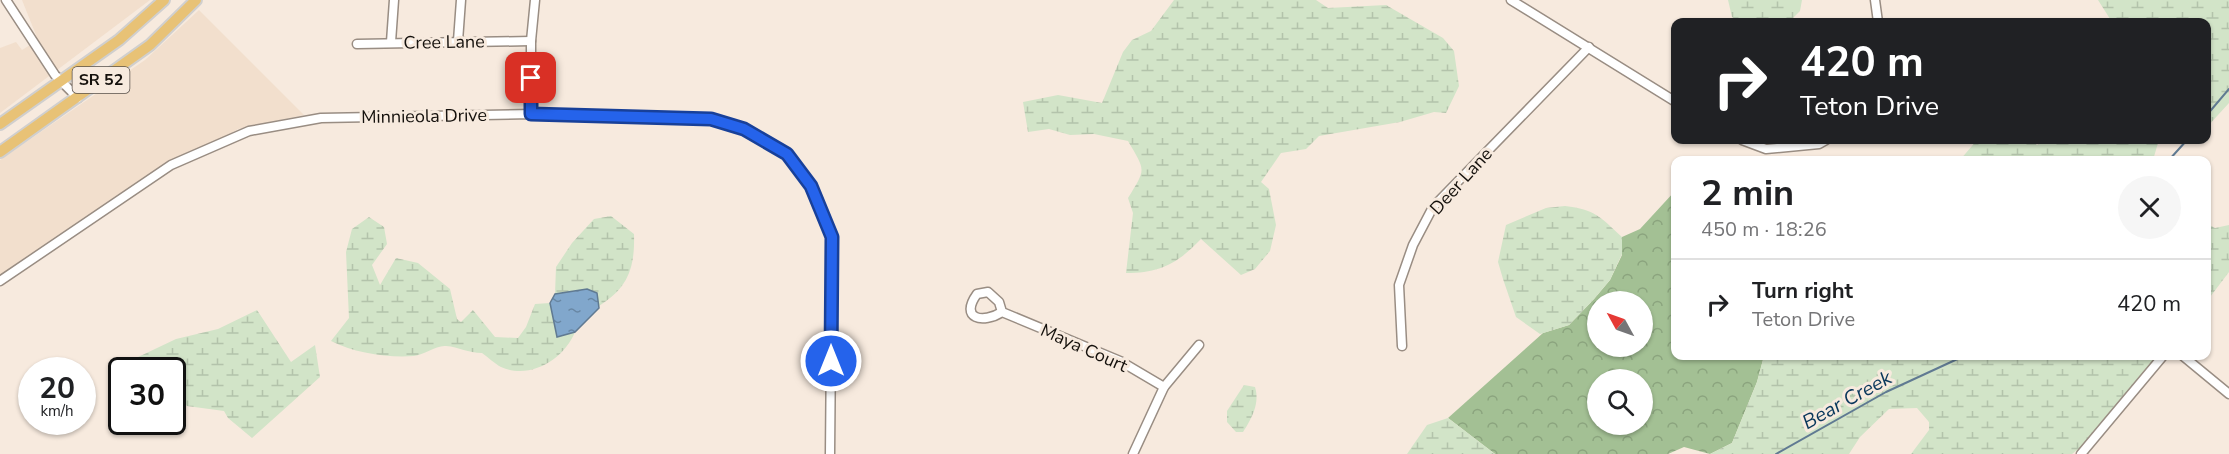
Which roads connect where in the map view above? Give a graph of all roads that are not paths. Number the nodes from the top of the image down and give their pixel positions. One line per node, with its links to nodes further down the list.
1 (6, 0): 15 (street)
2 (164, 0): 15 (main road, SR 52)
3 (196, 0): 16 (main road, SR 52)
4 (394, 0): 12 (street)
5 (461, 0): 10 (street)
6 (535, 0): 11 (street)
7 (1511, 0): 14 (street)
8 (1875, 0): 9 (street)
9 (1877, 18)
10 (458, 41): 11 (street, Cree Lane); 12 (street, Cree Lane)
11 (531, 41): 18 (street)
12 (391, 42): 13 (street, Cree Lane)
13 (357, 44)
14 (1589, 47): 17 (street); 26 (street, Deer Lane)
15 (61, 82): 16 (street); 19 (main road, SR 52)
16 (78, 98): 22 (main road, SR 52)
17 (1671, 99)
18 (531, 114): 23 (street, Minnieola Drive); 31 (street, Minnieola Drive)
19 (0, 124)
20 (1754, 144): 21 (street)
21 (1819, 144)
22 (0, 152)
23 (0, 281)
24 (1002, 312): 29 (street, Maya Court)
25 (1199, 345): 29 (street)
26 (1402, 346)
27 (2160, 360): 33 (street)
28 (2188, 360): 30 (street)
29 (1164, 387): 32 (street)
30 (2229, 394)
31 (830, 454)
32 (1132, 454)
33 (2081, 454)

